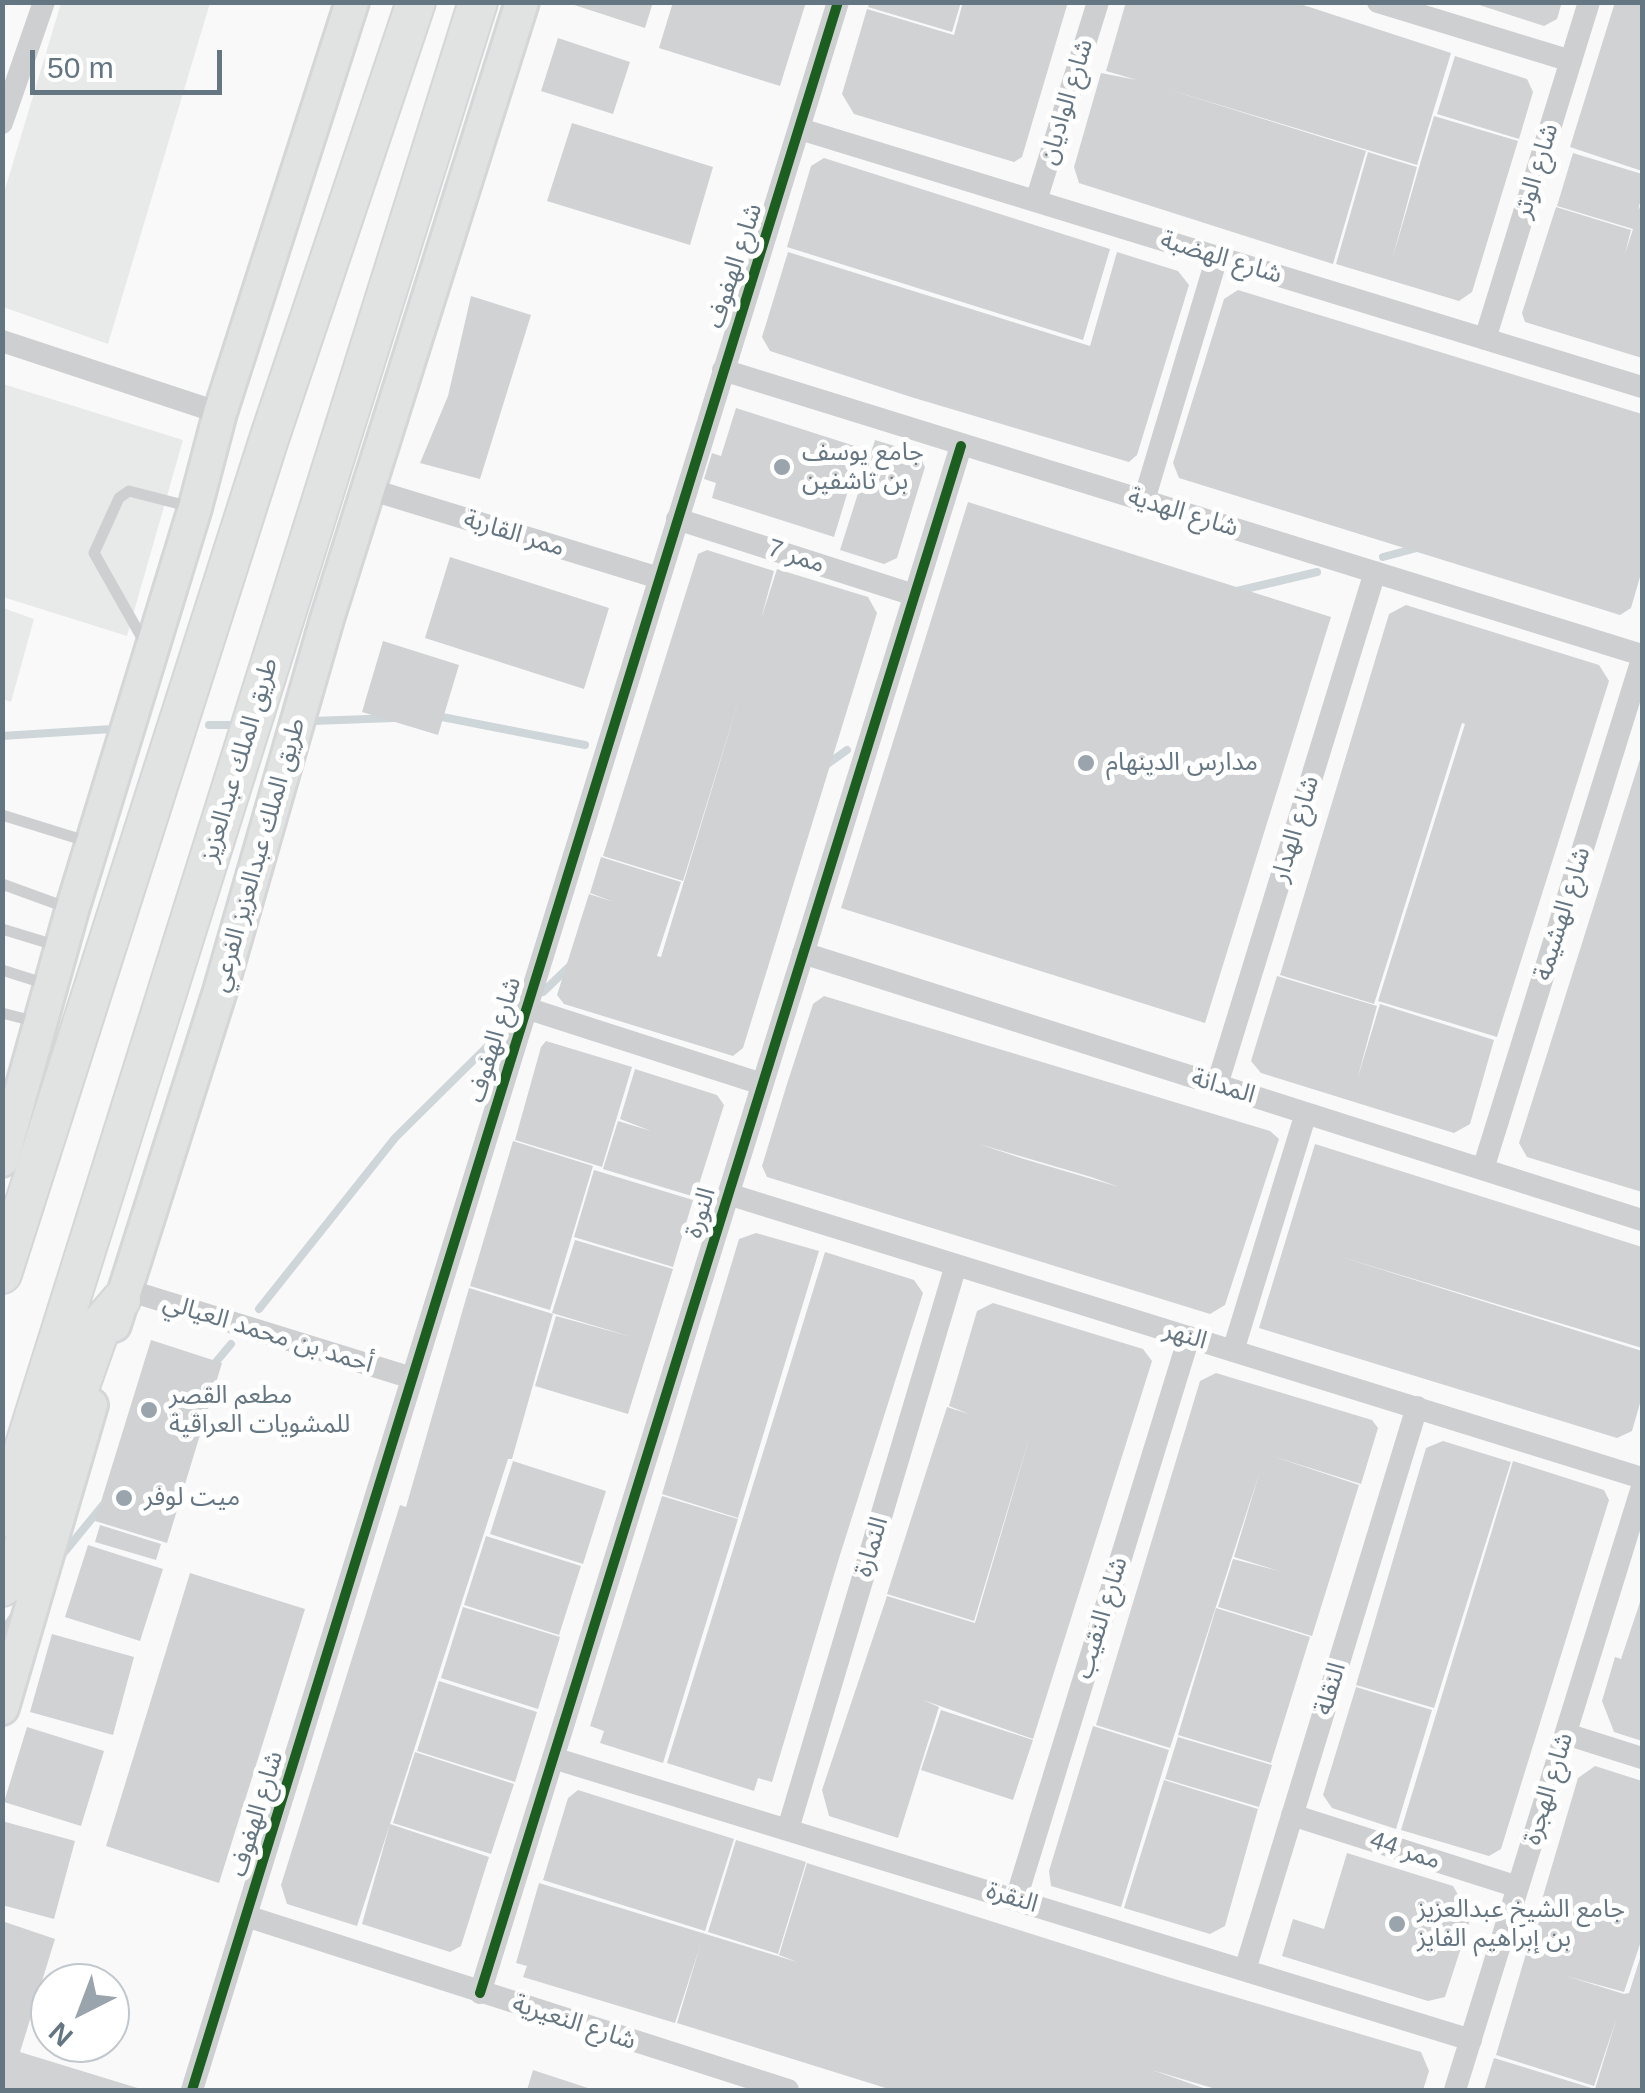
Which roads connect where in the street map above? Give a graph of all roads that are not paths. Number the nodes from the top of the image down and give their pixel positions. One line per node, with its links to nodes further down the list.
1 (44, 2): 11 (street)
2 (352, 2): 19 (main road)
3 (416, 2): 51 (main road)
4 (478, 2): 59 (main road, طريق الملك عبدالعزيز)
5 (522, 2): 21 (main road, طريق الملك عبدالعزيز الفرعي)
6 (838, 2): 12 (street, شارع الهفوف)
7 (1098, 2): 13 (street, شارع الواديان)
8 (1378, 2): 10 (street)
9 (1589, 2): 10 (street, شارع الوتر)
10 (1570, 60): 15 (street, شارع الوتر)
11 (2, 123)
12 (800, 129): 13 (street, شارع الهضبة); 17 (street, شارع الهفوف)
13 (1036, 201): 14 (street, شارع الهضبة)
14 (1217, 257): 15 (street, شارع الهضبة); 22 (street)
15 (1485, 339): 18 (street, شارع الهضبة)
16 (2, 341): 19 (street)
17 (723, 370): 20 (street, شارع الهدية); 24 (street, شارع الهفوف)
18 (1642, 388)
19 (220, 413): 23 (main road)
20 (961, 446): 22 (street, شارع الهدية); 27 (street, النورة)
21 (369, 489): 26 (street, ممر القاربة); 52 (main road, طريق الملك عبدالعزيز الفرعي)
22 (1144, 500): 25 (street, شارع الهدية)
23 (195, 508): 28 (main road); 28 (lane)
24 (677, 519): 26 (street, شارع الهفوف); 27 (street, ممر 7)
25 (1375, 572): 29 (street, شارع الهدية); 43 (street, شارع الهدار)
26 (659, 578): 39 (street, شارع الهفوف)
27 (914, 594): 36 (street, النورة)
28 (150, 652): 31 (main road)
29 (1642, 657): 47 (street, شارع الهشيمة)
30 (2, 815): 31 (lane)
31 (92, 843): 33 (main road)
32 (2, 884): 33 (lane)
33 (72, 910): 35 (main road)
34 (2, 929): 35 (lane)
35 (61, 948): 38 (main road)
36 (803, 954): 42 (street, النورة); 43 (street, المدانة)
37 (2, 970): 38 (lane)
38 (50, 985): 41 (main road)
39 (526, 1008): 42 (street); 55 (street, شارع الهفوف)
40 (2, 1013): 41 (lane)
41 (39, 1023): 44 (main road)
42 (762, 1084): 48 (street, النورة)
43 (1216, 1085): 45 (street, المدانة)
44 (9, 1103): 46 (main road)
45 (1306, 1113): 47 (street, المدانة); 54 (street)
46 (2, 1160)
47 (1483, 1170): 49 (street, المدانة)
48 (728, 1194): 50 (street, النهر); 63 (street, النورة)
49 (1642, 1220)
50 (956, 1265): 53 (street, النهر); 66 (street, النمارة)
51 (2, 1274)
52 (123, 1295): 55 (street, أحمد بن محمد العيالي); 60 (main road); 61 (main road, طريق الملك عبدالعزيز الفرعي)
53 (1189, 1337): 54 (street, النهر); 68 (street, شارع النقيب)
54 (1233, 1350): 56 (street, النهر)
55 (412, 1378): 69 (street, شارع الهفوف)
56 (1417, 1408): 57 (street, النهر); 65 (street, النقلة)
57 (1642, 1478)
58 (1642, 1488): 62 (street, شارع الهجرة)
59 (2, 1518)
60 (2, 1587)
61 (2, 1708)
62 (1566, 1734): 64 (street); 67 (street, شارع الهجرة)
63 (553, 1758): 66 (street, النقرة); 71 (street, النورة)
64 (1642, 1758)
65 (1292, 1815): 67 (street, ممر 44); 70 (street, النقلة)
66 (788, 1829): 68 (street, النقرة)
67 (1518, 1888): 72 (street, شارع الهجرة)
68 (1016, 1898): 70 (street, النقرة)
69 (246, 1916): 71 (street, شارع النعيرية); 73 (street, شارع الهفوف)
70 (1244, 1970): 72 (street, النقرة)
71 (480, 1993): 74 (street, شارع النعيرية)
72 (1471, 2040): 75 (street, شارع الهجرة)
73 (192, 2090)
74 (788, 2090)
75 (1455, 2090)

